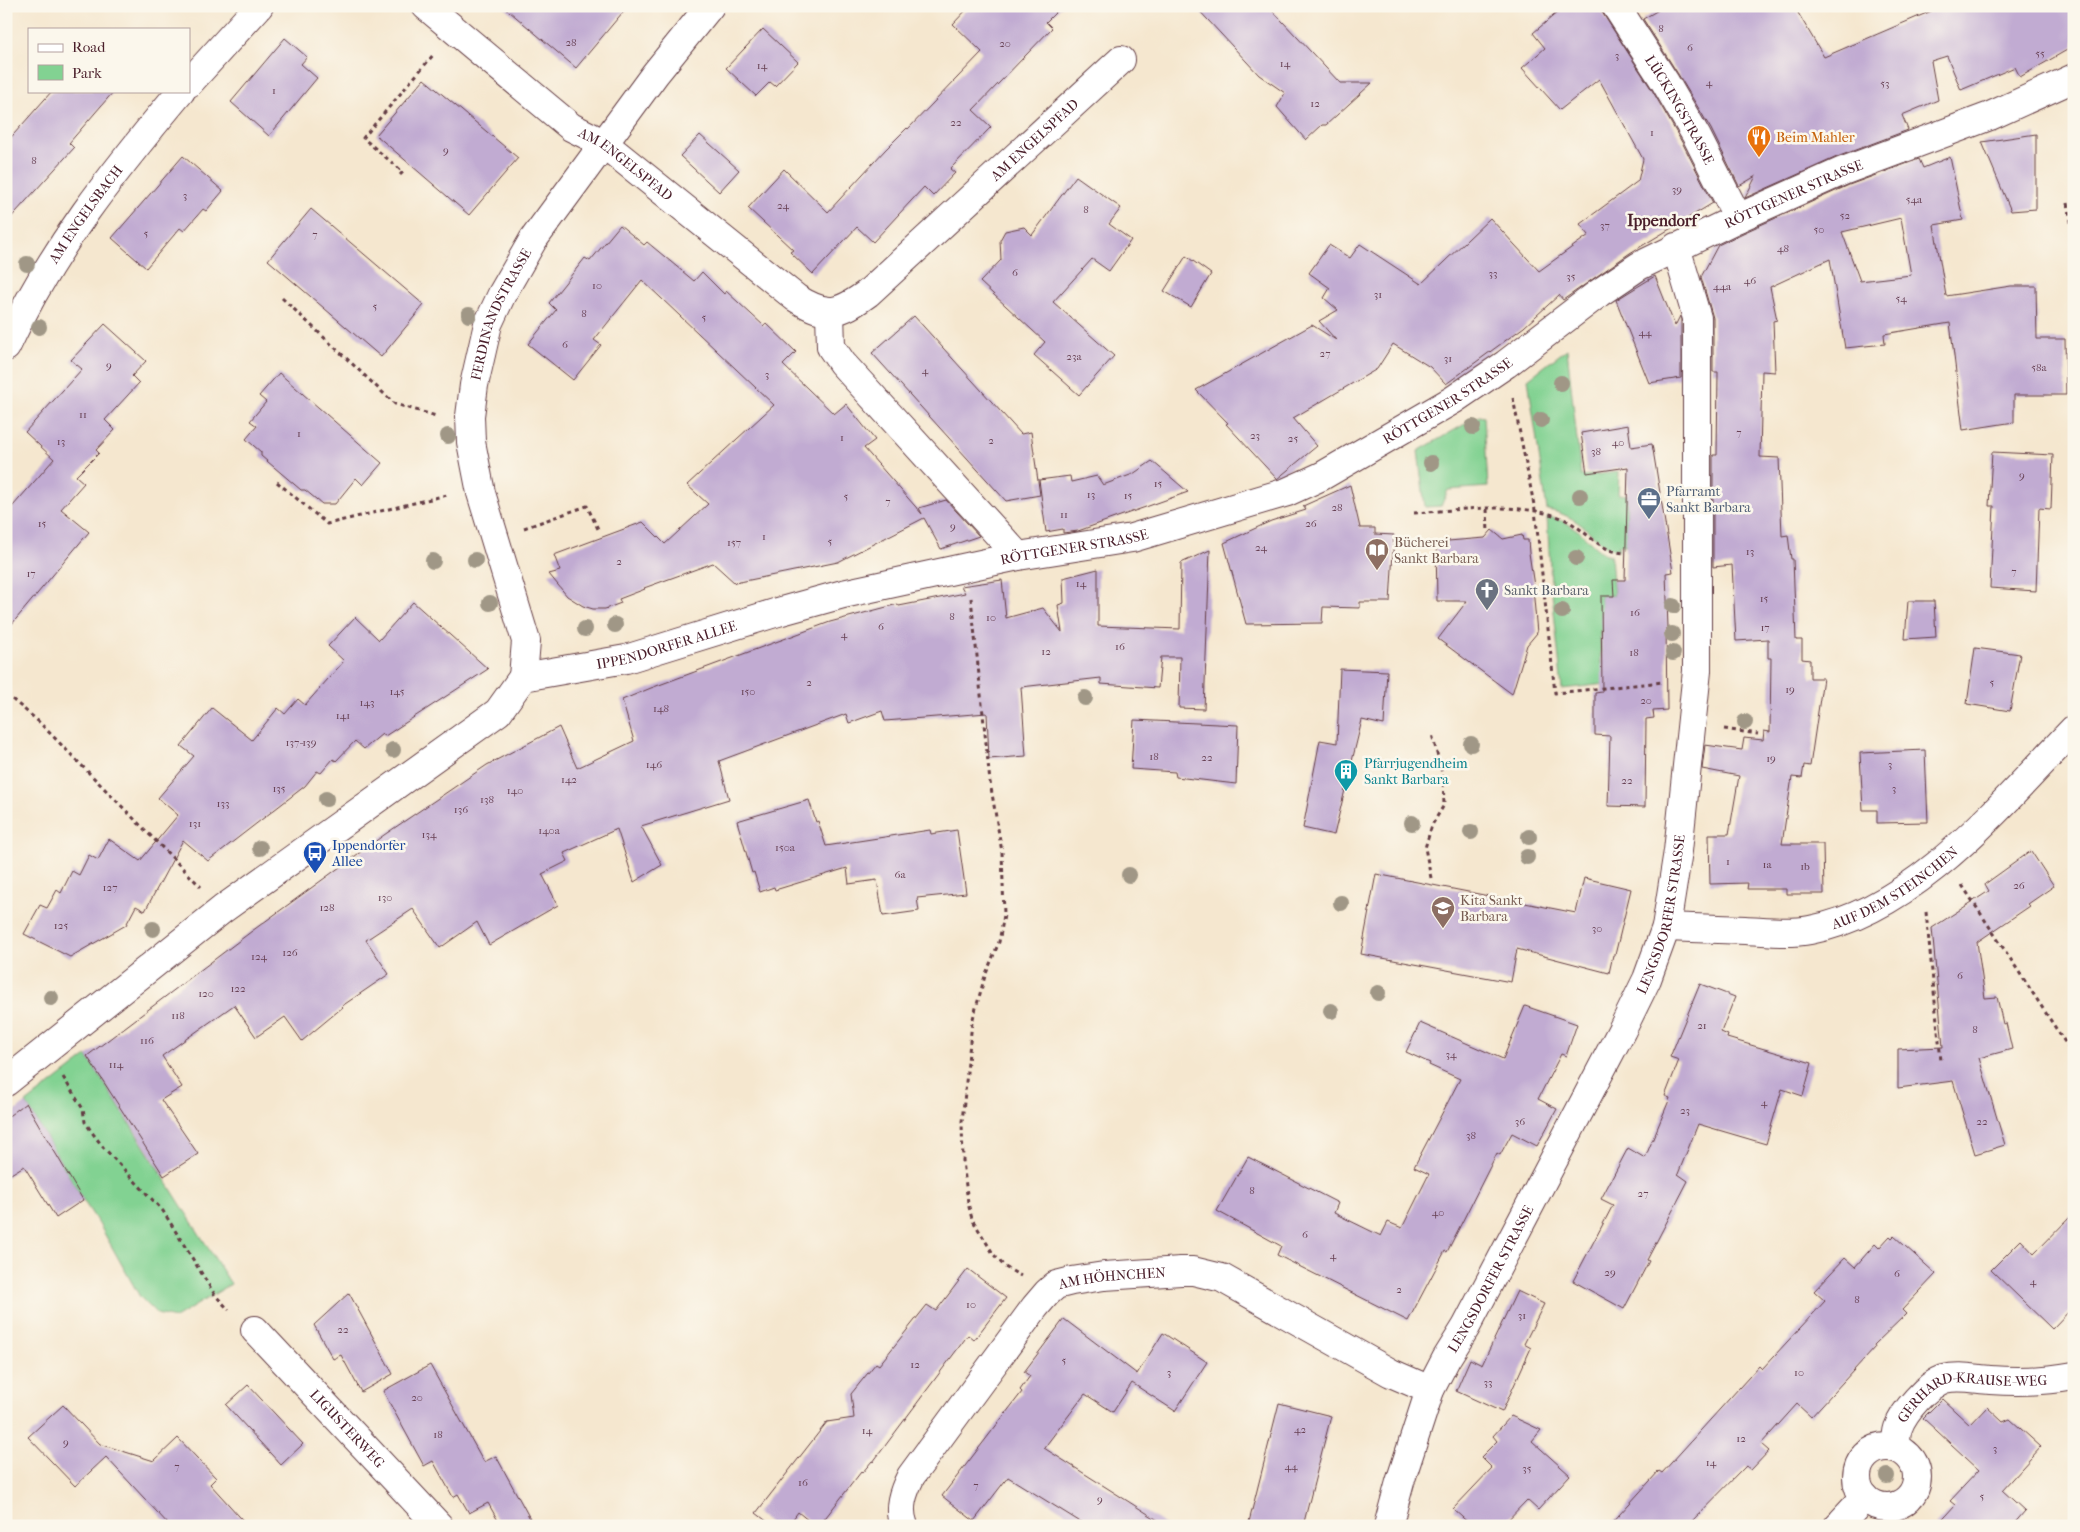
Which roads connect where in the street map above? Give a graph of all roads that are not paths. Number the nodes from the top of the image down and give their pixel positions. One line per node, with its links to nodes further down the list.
1 (259, 6): 7 (street)
2 (426, 6): 9 (street, AM ENGELSPFAD)
3 (710, 6): 9 (street, FERDINANDSTRASSE)
4 (1616, 6): 10 (street, LÜCKINGSTRASSE)
5 (1121, 60): 12 (street, AM ENGELSPFAD)
6 (2074, 78): 10 (street, RÖTTGENER STRASSE)
7 (190, 81)
8 (180, 92): 13 (street, AM ENGELSBACH)
9 (603, 143): 12 (street, AM ENGELSPFAD); 16 (street, FERDINANDSTRASSE)
10 (1738, 218): 11 (street, RÖTTGENER STRASSE)
11 (1676, 247): 14 (street, RÖTTGENER STRASSE); 18 (street, LENGSDORFER STRASSE)
12 (830, 312): 14 (street)
13 (6, 347)
14 (1018, 556): 15 (street, RÖTTGENER STRASSE)
15 (778, 612): 16 (street, IPPENDORFER ALLEE)
16 (523, 677): 19 (street)
17 (2074, 729): 18 (street, AUF DEM STEINCHEN)
18 (1666, 927): 22 (street, LENGSDORFER STRASSE)
19 (6, 1082)
20 (255, 1330): 25 (street, LIGUSTERWEG)
21 (2074, 1376): 23 (street, GERHARD-KRAUSE-WEG)
22 (1430, 1390): 26 (street, AM HÖHNCHEN); 27 (street, LENGSDORFER STRASSE)
23 (1896, 1447): 24 (street, GERHARD-KRAUSE-WEG); 24 (street, GERHARD-KRAUSE-WEG)
24 (1865, 1497): 28 (street)
25 (439, 1526)
26 (904, 1526)
27 (1388, 1526)
28 (1838, 1526)

